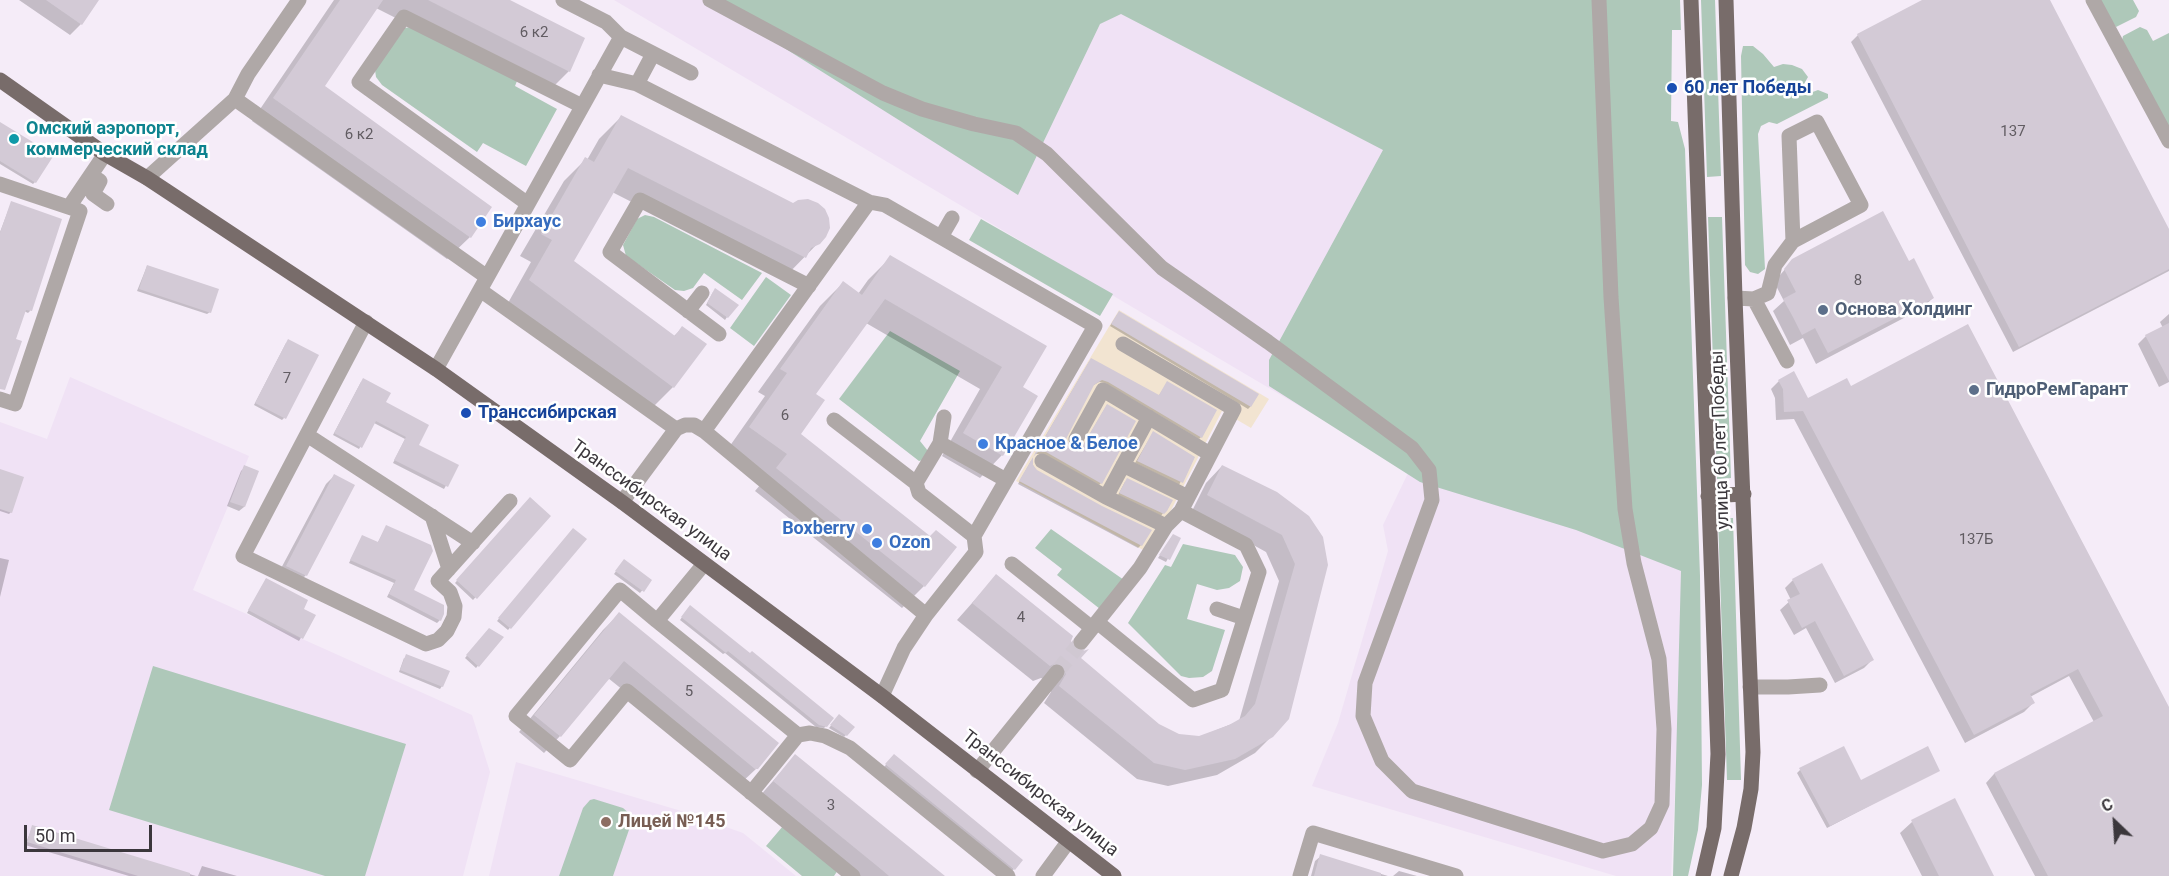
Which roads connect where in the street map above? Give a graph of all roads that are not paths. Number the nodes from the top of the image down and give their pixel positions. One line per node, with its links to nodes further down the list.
1 (299, 0): 14 (lane)
2 (563, 0): 8 (lane)
3 (710, 0): 4 (lane)
4 (1599, 0)
5 (1691, 0): 54 (main road, улица 60 лет Победы)
6 (1726, 0): 31 (main road, улица 60 лет Победы)
7 (2093, 0): 16 (lane)
8 (621, 37): 9 (lane); 11 (lane)
9 (653, 54): 10 (lane); 13 (lane)
10 (692, 74)
11 (599, 75): 13 (lane); 15 (lane)
12 (0, 80): 17 (main road, Транссибирская улица)
13 (637, 84): 21 (lane)
14 (235, 99): 19 (lane); 28 (lane)
15 (582, 106): 23 (lane); 23 (lane)
16 (2169, 141)
17 (105, 154): 18 (lane); 19 (main road, Транссибирская улица)
18 (91, 175): 22 (lane); 24 (lane)
19 (147, 178): 34 (main road, Транссибирская улица)
20 (0, 184): 24 (lane)
21 (869, 202): 26 (lane); 29 (lane)
22 (108, 204)
23 (528, 204): 28 (lane)
24 (69, 207): 39 (lane)
25 (952, 218): 26 (lane)
26 (940, 237): 51 (lane)
27 (1793, 241): 27 (lane); 32 (lane)
28 (484, 284): 38 (lane); 43 (lane)
29 (809, 286): 33 (lane); 44 (lane)
30 (702, 293): 33 (lane)
31 (1735, 298): 32 (lane); 53 (main road, улица 60 лет Победы)
32 (1754, 299): 37 (lane)
33 (688, 311): 35 (lane)
34 (366, 322): 38 (main road, Транссибирская улица); 45 (lane)
35 (720, 334)
36 (1123, 344): 48 (lane)
37 (1787, 361)
38 (436, 369): 57 (main road, Транссибирская улица)
39 (0, 399)
40 (944, 417): 47 (lane)
41 (1149, 417): 46 (lane); 48 (lane); 50 (lane)
42 (834, 420): 52 (lane)
43 (676, 429): 44 (lane); 57 (lane)
44 (704, 431): 67 (lane)
45 (307, 435): 59 (lane); 65 (lane)
46 (1076, 440)
47 (940, 442): 51 (lane); 52 (lane)
48 (1210, 454): 58 (lane)
49 (1042, 461): 55 (lane)
50 (1123, 465): 55 (lane); 58 (lane)
51 (1006, 480): 61 (lane)
52 (916, 483): 61 (lane)
53 (1744, 494): 54 (main road); 74 (main road, улица 60 лет Победы)
54 (1708, 496): 86 (main road, улица 60 лет Победы)
55 (1106, 497): 60 (lane)
56 (510, 501): 62 (lane)
57 (622, 502): 63 (main road, Транссибирская улица)
58 (1184, 504): 60 (lane); 68 (lane)
59 (432, 516): 62 (lane); 65 (lane)
60 (1166, 526): 70 (lane)
61 (974, 536): 67 (lane)
62 (473, 543): 65 (lane)
63 (704, 564): 69 (lane); 75 (main road, Транссибирская улица)
64 (1012, 564): 70 (lane)
65 (449, 569)
66 (1217, 609): 68 (lane)
67 (926, 615): 75 (lane)
68 (1244, 618): 70 (lane)
69 (657, 621): 76 (lane); 78 (lane)
70 (1095, 625): 71 (lane)
71 (1081, 642)
72 (1057, 672): 77 (lane)
73 (1820, 685): 74 (lane)
74 (1750, 687): 87 (main road, улица 60 лет Победы)
75 (882, 696): 77 (main road, Транссибирская улица)
76 (798, 735): 78 (lane); 81 (lane)
77 (977, 771): 79 (main road, Транссибирская улица)
78 (751, 793): 80 (lane)
79 (1068, 842): 82 (lane); 83 (main road, Транссибирская улица)
80 (853, 876)
81 (1008, 876)
82 (1043, 876)
83 (1114, 876)
84 (1300, 876): 85 (lane)
85 (1456, 876)
86 (1702, 876)
87 (1731, 876)

